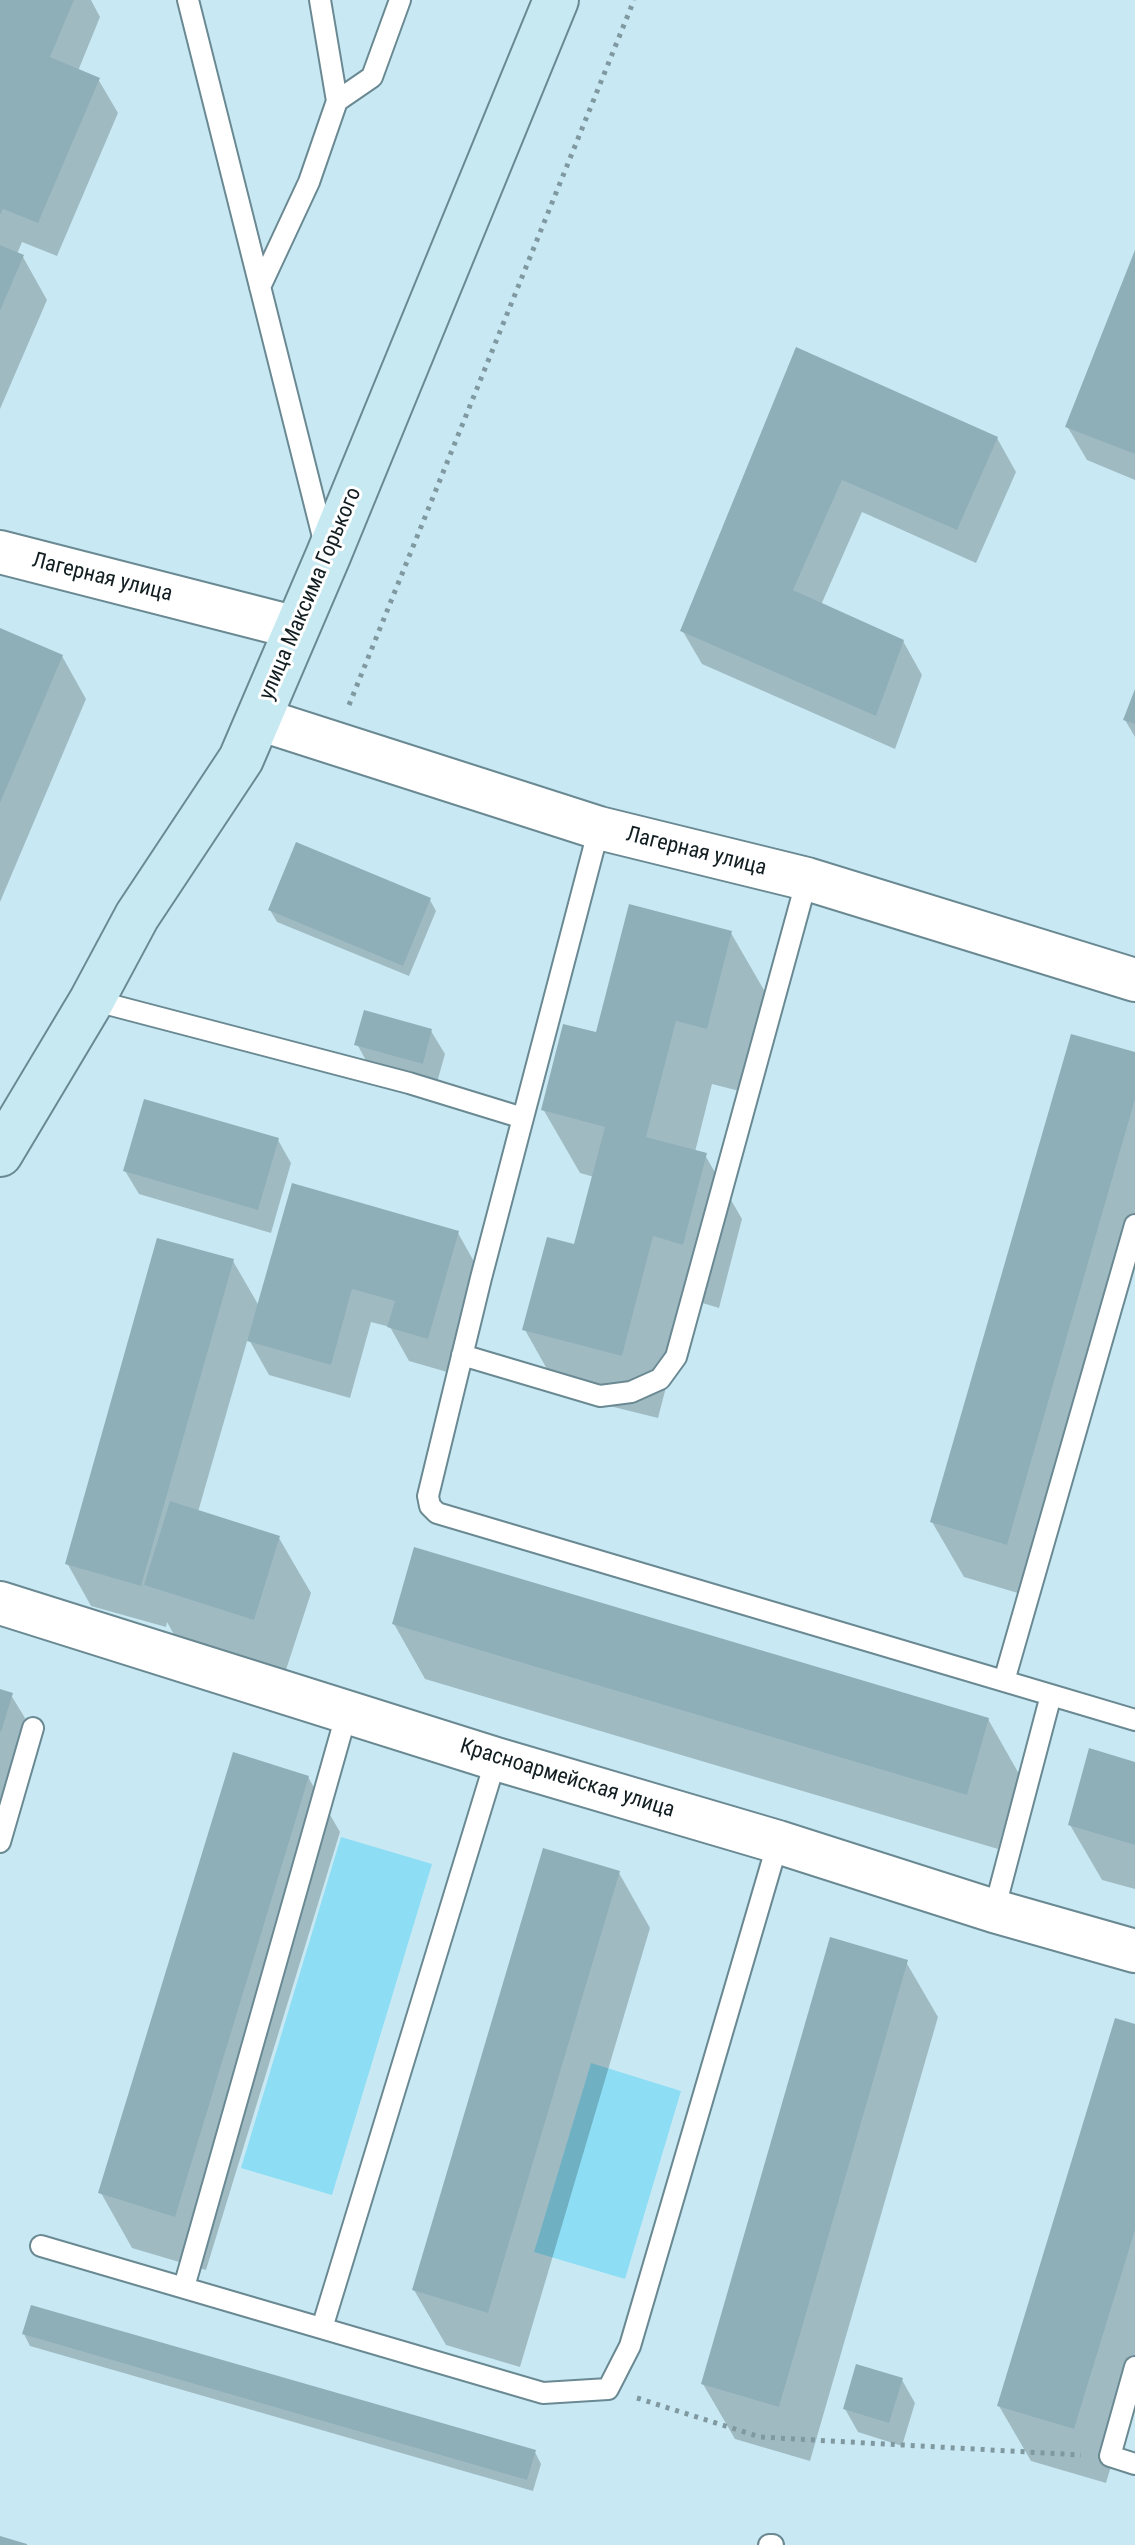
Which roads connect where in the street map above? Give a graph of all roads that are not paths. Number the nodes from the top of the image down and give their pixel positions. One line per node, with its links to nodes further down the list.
1 (188, 0): 6 (lane)
2 (320, 0): 5 (lane)
3 (400, 0): 5 (lane)
4 (556, 0): 8 (main road, улица Максима Горького)
5 (337, 101): 6 (lane)
6 (260, 287): 8 (lane)
7 (0, 552): 9 (street, Лагерная улица)
8 (328, 556): 9 (main road, улица Максима Горького)
9 (297, 628): 10 (main road, улица Максима Горького)
10 (259, 719): 11 (street, Лагерная улица); 14 (main road, улица Максима Горького)
11 (599, 828): 12 (street, Лагерная улица); 15 (lane)
12 (807, 879): 13 (street, Лагерная улица); 18 (lane)
13 (1135, 980)
14 (92, 1000): 15 (lane); 16 (main road, улица Максима Горького)
15 (523, 1118): 18 (lane)
16 (0, 1154)
17 (1135, 1225): 20 (lane)
18 (462, 1355): 20 (lane)
19 (0, 1603): 22 (street, Красноармейская улица)
20 (1004, 1681): 21 (lane)
21 (1051, 1695): 23 (lane); 28 (lane)
22 (347, 1712): 25 (street, Красноармейская улица); 31 (lane)
23 (1135, 1720)
24 (33, 1728): 26 (lane)
25 (496, 1759): 27 (street, Красноармейская улица); 32 (lane)
26 (0, 1842)
27 (778, 1842): 28 (street, Красноармейская улица); 32 (lane)
28 (994, 1911): 29 (street, Красноармейская улица)
29 (1135, 1951)
30 (41, 2246): 31 (lane)
31 (184, 2287): 32 (lane)
32 (322, 2328)
33 (1135, 2367): 34 (lane)
34 (1135, 2464)

